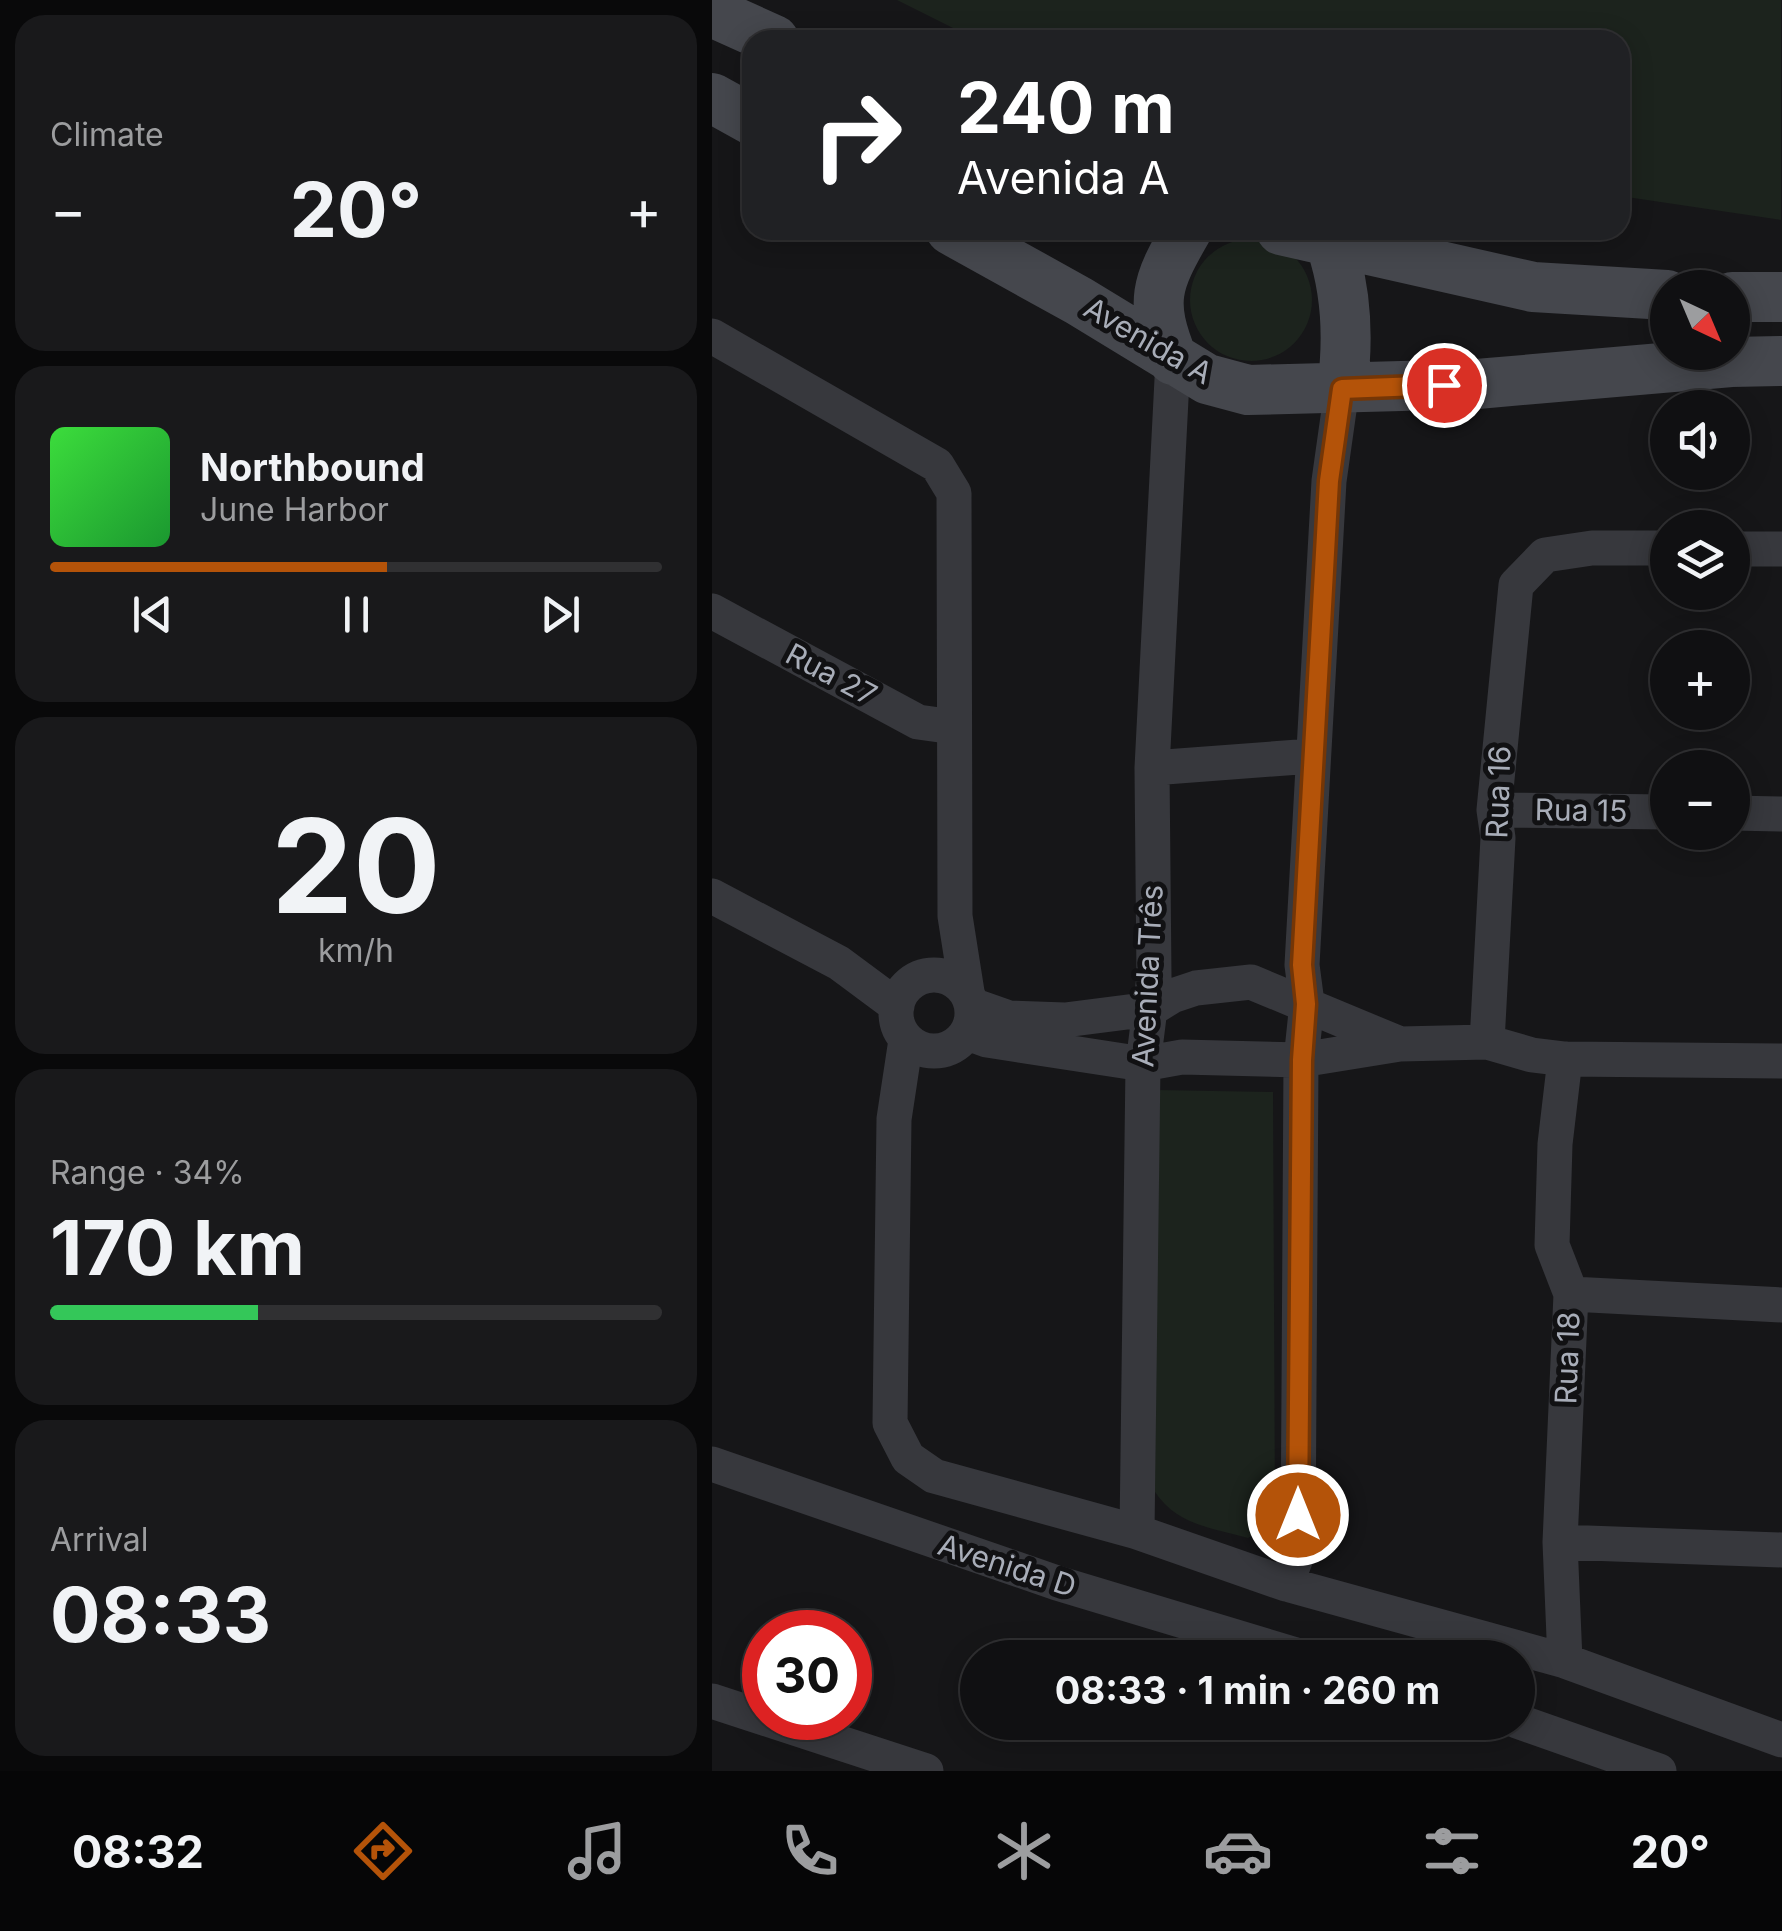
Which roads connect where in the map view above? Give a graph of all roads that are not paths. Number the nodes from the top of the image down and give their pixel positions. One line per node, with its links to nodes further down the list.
1 (712, 12): 2 (main road)
2 (752, 30)
3 (712, 98): 4 (main road)
4 (742, 114)
5 (969, 240): 13 (main road, Avenida A)
6 (1181, 240): 13 (main road)
7 (1322, 240): 8 (main road)
8 (1330, 242): 9 (main road); 15 (main road)
9 (1650, 294)
10 (1750, 297): 11 (main road)
11 (1782, 297)
12 (712, 336): 20 (street)
13 (1174, 360): 15 (main road, Avenida A); 22 (street, Avenida Três)
14 (1782, 360): 15 (main road, Avenida A)
15 (1342, 389): 21 (street)
16 (1650, 548): 23 (street, Rua 16)
17 (1750, 549): 18 (street)
18 (1782, 549)
19 (712, 610): 20 (street, Rua 27)
20 (954, 727): 29 (street)
21 (1312, 756): 22 (street); 30 (street)
22 (1152, 768): 31 (street, Avenida Três)
23 (1494, 810): 24 (street, Rua 15); 32 (street, Rua 16)
24 (1650, 812)
25 (1750, 814): 26 (street)
26 (1782, 814)
27 (712, 896): 28 (street)
28 (903, 995): 29 (street); 34 (street)
29 (963, 1002): 31 (street); 34 (street); 38 (street)
30 (1306, 1004): 31 (street); 33 (street); 36 (street)
31 (1151, 1009): 38 (street, Avenida Três)
32 (1486, 1042): 33 (street); 35 (street)
33 (1400, 1044): 36 (street)
34 (919, 1046): 42 (street)
35 (1564, 1059): 37 (street); 39 (street, Rua 18)
36 (1302, 1060): 38 (street); 45 (street)
37 (1782, 1060)
38 (1142, 1064): 42 (street, Avenida Três)
39 (1571, 1294): 40 (street); 43 (street, Rua 18)
40 (1782, 1305)
41 (712, 1464): 46 (street, Avenida D)
42 (1137, 1532): 45 (street)
43 (1560, 1542): 44 (street); 47 (street, Rua 18)
44 (1782, 1550)
45 (1286, 1584): 47 (street)
46 (1245, 1640)
47 (1565, 1661): 50 (street)
48 (712, 1701): 51 (street)
49 (1535, 1727): 52 (street)
50 (1782, 1740)
51 (926, 1771)
52 (1659, 1771)

